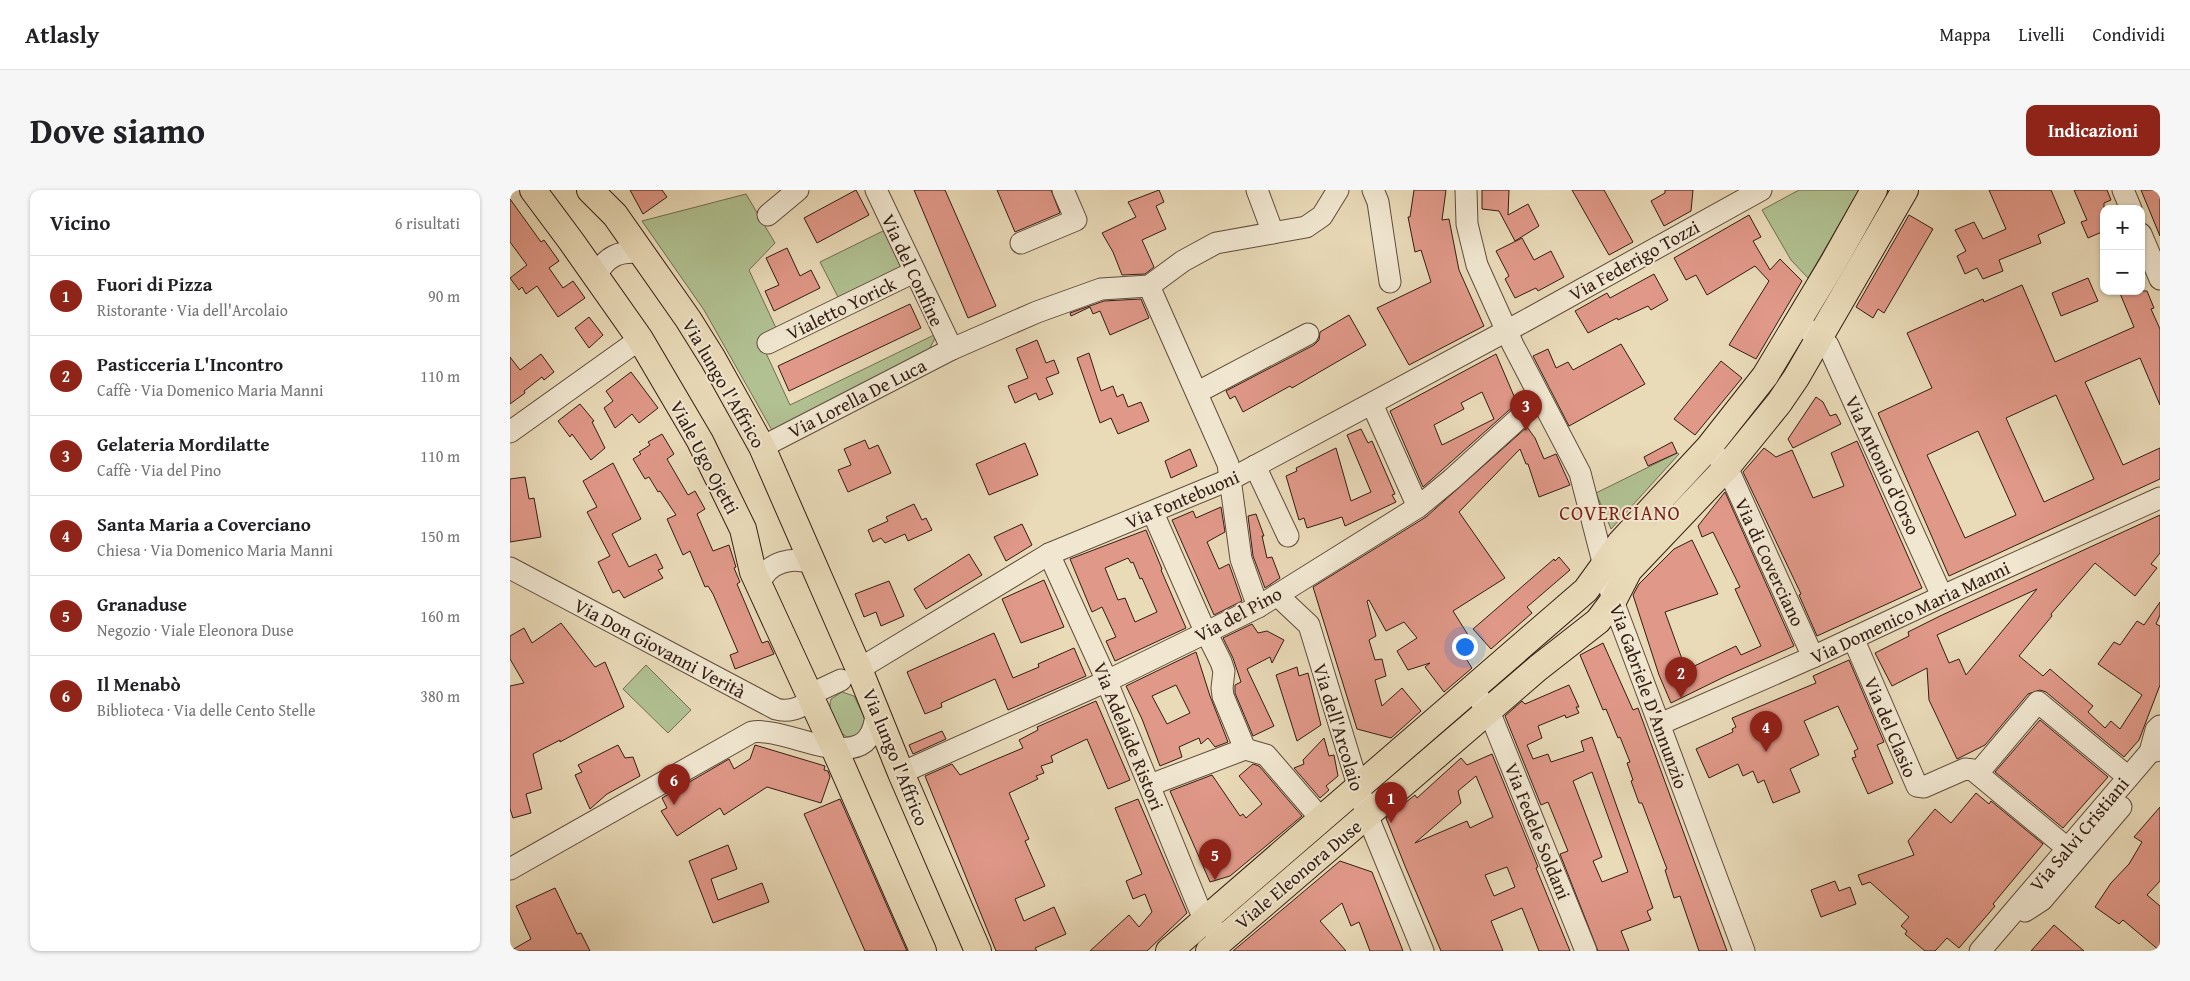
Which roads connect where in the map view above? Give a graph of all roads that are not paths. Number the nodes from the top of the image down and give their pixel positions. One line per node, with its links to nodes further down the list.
1 (533, 190): 24 (main road, Viale Ugo Ojetti)
2 (590, 190): 17 (main road, Via lungo l'Affrico)
3 (604, 190): 17 (street, Via lungo l'Affrico)
4 (798, 190): 18 (street)
5 (876, 190): 23 (street, Via del Confine)
6 (1063, 190): 20 (street)
7 (1257, 190): 19 (street)
8 (1338, 190): 19 (street)
9 (1373, 190): 26 (street)
10 (1466, 190): 29 (street, Via Gabriele D'Annunzio)
11 (1761, 190): 15 (street, Via Federigo Tozzi)
12 (1874, 190): 28 (main road, Viale Eleonora Duse)
13 (1905, 190): 31 (main road, Viale Eleonora Duse)
14 (2123, 190): 16 (street)
15 (1728, 197): 29 (street, Via Federigo Tozzi)
16 (2129, 205)
17 (614, 215): 22 (main road, Via lungo l'Affrico)
18 (768, 216)
19 (1273, 233): 27 (street)
20 (1021, 243)
21 (2145, 243): 25 (street)
22 (642, 252): 24 (street); 39 (main road, Via lungo l'Affrico)
23 (914, 272): 33 (street, Vialetto Yorick); 34 (street, Via del Confine)
24 (596, 276): 32 (main road, Viale Ugo Ojetti)
25 (2160, 279)
26 (1390, 282)
27 (1149, 286): 34 (street, Via Lorella De Luca); 35 (street)
28 (1797, 323): 31 (street, Via Antonio d'Orso); 40 (main road, Viale Eleonora Duse)
29 (1506, 331): 36 (street, Via Gabriele D'Annunzio); 37 (street, Via Fontebuoni)
30 (1308, 334): 35 (street)
31 (1818, 338): 42 (main road, Viale Eleonora Duse); 54 (street, Via Antonio d'Orso)
32 (640, 339): 38 (street); 52 (main road, Viale Ugo Ojetti)
33 (768, 343)
34 (952, 349): 39 (street, Via Lorella De Luca)
35 (1198, 392): 43 (street)
36 (1540, 399): 45 (street, Via del Pino); 50 (street, Via Gabriele D'Annunzio)
37 (1372, 404): 41 (street, Via Fontebuoni); 45 (street)
38 (510, 432)
39 (762, 447): 49 (main road, Via lungo l'Affrico)
40 (1709, 447): 42 (street, Via di Coverciano); 50 (main road, Viale Eleonora Duse)
41 (1255, 466): 43 (street, Via Fontebuoni); 47 (street)
42 (1726, 466): 55 (main road, Viale Eleonora Duse); 59 (street, Via di Coverciano)
43 (1231, 479): 46 (street, Via Fontebuoni); 56 (street)
44 (2160, 498): 54 (street, Via Domenico Maria Manni)
45 (1418, 507): 53 (street, Via del Pino)
46 (1154, 513): 48 (street, Via Fontebuoni); 57 (street)
47 (1288, 536)
48 (1049, 554): 60 (street, Via Fontebuoni); 61 (street, Via Adelaide Ristori)
49 (814, 564): 52 (street); 60 (main road, Via lungo l'Affrico)
50 (1604, 565): 55 (street, Via Gabriele D'Annunzio); 62 (main road, Viale Eleonora Duse)
51 (510, 568): 63 (street, Via Don Giovanni Verità)
52 (759, 585): 64 (main road, Viale Ugo Ojetti)
53 (1277, 595): 56 (street, Via del Pino); 77 (street, Via dell'Arcolaio)
54 (1942, 596): 58 (street, Via Domenico Maria Manni)
55 (1613, 601): 65 (main road, Viale Eleonora Duse); 67 (street, Via Gabriele D'Annunzio)
56 (1258, 607): 57 (street, Via del Pino)
57 (1206, 632): 61 (street, Via del Pino); 71 (street)
58 (1853, 638): 59 (street, Via Domenico Maria Manni); 74 (street, Via del Clasio)
59 (1813, 657): 67 (street, Via Domenico Maria Manni)
60 (850, 674): 64 (street, Via Don Giovanni Verità); 66 (main road, Via lungo l'Affrico)
61 (1107, 681): 73 (street, Via del Pino); 76 (street, Via Adelaide Ristori)
62 (1472, 689): 65 (street); 77 (main road, Viale Eleonora Duse)
63 (748, 695): 64 (street, Via Don Giovanni Verità); 69 (street)
64 (811, 698): 70 (main road, Viale Ugo Ojetti)
65 (1488, 711): 78 (main road, Viale Eleonora Duse); 89 (street, Via Fedele Soldani)
66 (876, 712): 70 (street, Via lungo l'Affrico); 73 (main road, Via lungo l'Affrico)
67 (1660, 724): 90 (street, Via Gabriele D'Annunzio)
68 (2160, 726): 72 (street)
69 (752, 732): 70 (street); 81 (street)
70 (834, 748): 85 (main road, Viale Ugo Ojetti)
71 (1245, 749): 76 (street); 79 (street)
72 (2156, 754): 75 (street, Via Salvi Cristiani); 83 (street, Via Salvi Cristiani)
73 (901, 773): 86 (main road, Via lungo l'Affrico)
74 (1978, 774): 75 (street); 80 (street)
75 (2128, 776): 80 (street, Via Salvi Cristiani)
76 (1150, 785): 82 (street, Via Adelaide Ristori)
77 (1358, 788): 78 (street, Via dell'Arcolaio); 79 (main road, Viale Eleonora Duse)
78 (1367, 815): 84 (main road, Viale Eleonora Duse); 88 (street, Via dell'Arcolaio)
79 (1322, 820): 82 (main road, Viale Eleonora Duse)
80 (2067, 848): 83 (street, Via Salvi Cristiani)
81 (510, 869)
82 (1204, 920): 84 (street, Viale Eleonora Duse); 87 (main road, Viale Eleonora Duse)
83 (2002, 926): 91 (street, Via Salvi Cristiani)
84 (1215, 945)
85 (923, 951)
86 (978, 951)
87 (1169, 951)
88 (1423, 951)
89 (1586, 951)
90 (1744, 951)
91 (1980, 951)

